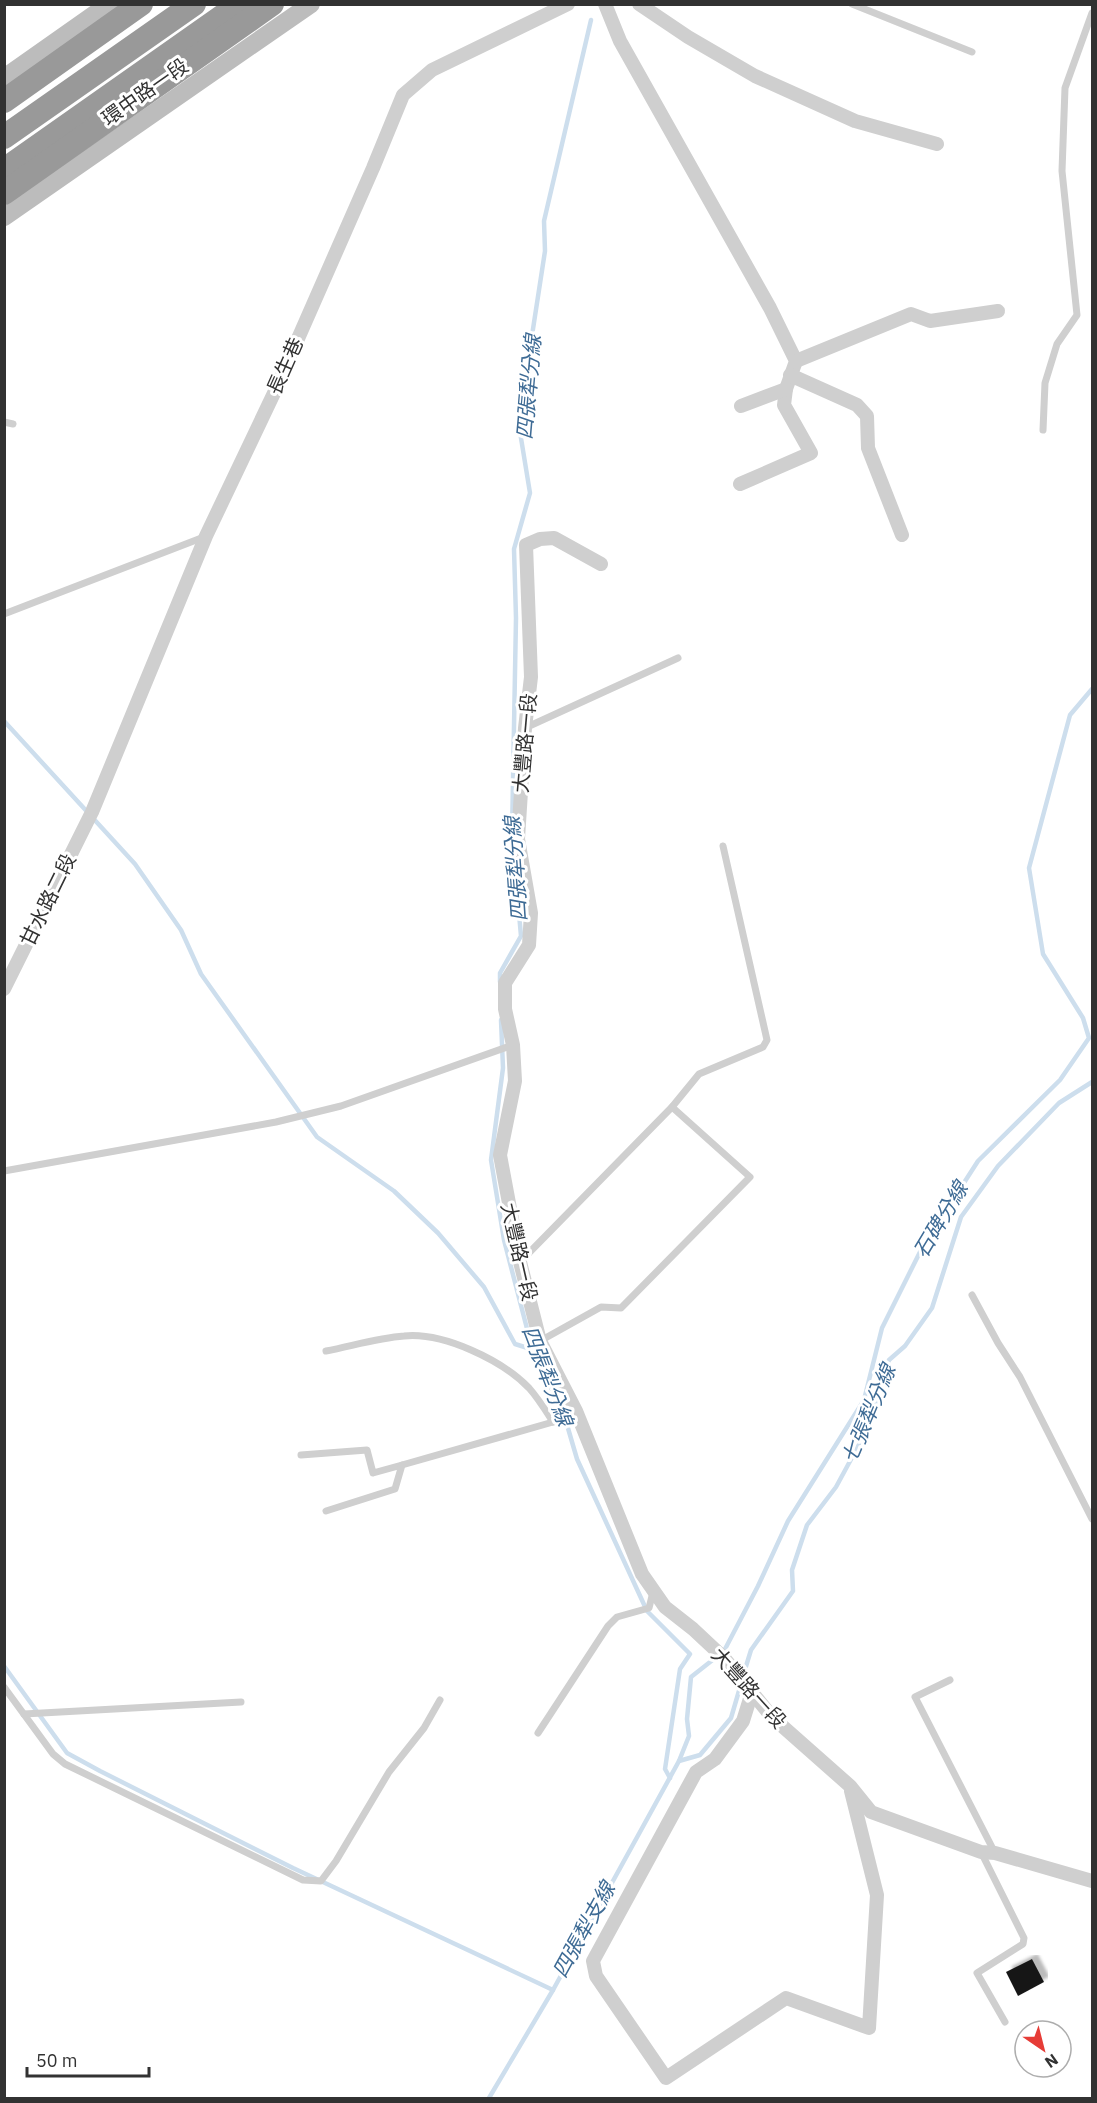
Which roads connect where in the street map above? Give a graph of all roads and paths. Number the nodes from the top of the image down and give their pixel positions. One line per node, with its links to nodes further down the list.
1 (109, 4): 14 (street)
2 (141, 4): 15 (highway)
3 (194, 4): 16 (highway)
4 (240, 4): 18 (highway)
5 (272, 4): 19 (highway)
6 (311, 4): 20 (street, 環中路一段)
7 (568, 4): 31 (street, 長生巷)
8 (605, 4): 22 (street)
9 (639, 4): 17 (street)
10 (852, 4): 11 (lane)
11 (867, 7): 13 (lane)
12 (1092, 13): 28 (lane)
13 (972, 52)
14 (4, 78)
15 (4, 101)
16 (4, 138)
17 (937, 144)
18 (4, 170)
19 (4, 193)
20 (4, 217)
21 (998, 311): 22 (street)
22 (796, 361): 23 (street)
23 (790, 375): 24 (street); 30 (street)
24 (786, 389): 25 (street); 29 (street)
25 (741, 406)
26 (4, 422): 27 (lane)
27 (13, 424)
28 (1043, 430)
29 (740, 484)
30 (902, 535)
31 (207, 536): 33 (lane); 36 (street, 長生巷)
32 (601, 564): 35 (street, 大豐路一段)
33 (4, 614)
34 (678, 658): 35 (lane)
35 (525, 728): 39 (street, 大豐路一段)
36 (92, 812): 38 (street, 甘水路二段)
37 (723, 846): 40 (lane)
38 (4, 989)
39 (513, 1045): 41 (lane); 42 (street, 大豐路一段)
40 (672, 1107): 42 (lane); 44 (lane)
41 (4, 1171)
42 (520, 1262): 44 (street, 大豐路一段)
43 (972, 1295): 51 (lane)
44 (540, 1341): 46 (street, 大豐路一段)
45 (326, 1351): 47 (lane)
46 (576, 1412): 47 (lane); 52 (street, 大豐路一段)
47 (553, 1422): 49 (lane)
48 (301, 1455): 49 (lane)
49 (402, 1465): 50 (lane)
50 (326, 1511)
51 (1092, 1519)
52 (653, 1592): 55 (street, 大豐路一段); 59 (lane)
53 (950, 1680): 62 (lane)
54 (4, 1687): 58 (lane)
55 (752, 1692): 60 (street, 大豐路一段); 60 (street)
56 (440, 1700): 58 (lane)
57 (241, 1702): 58 (lane)
58 (24, 1714)
59 (538, 1733)
60 (850, 1786): 61 (street, 大豐路一段)
61 (981, 1852): 62 (street, 大豐路一段); 64 (lane)
62 (995, 1853): 63 (street, 大豐路一段)
63 (1092, 1881)
64 (1005, 2022)

